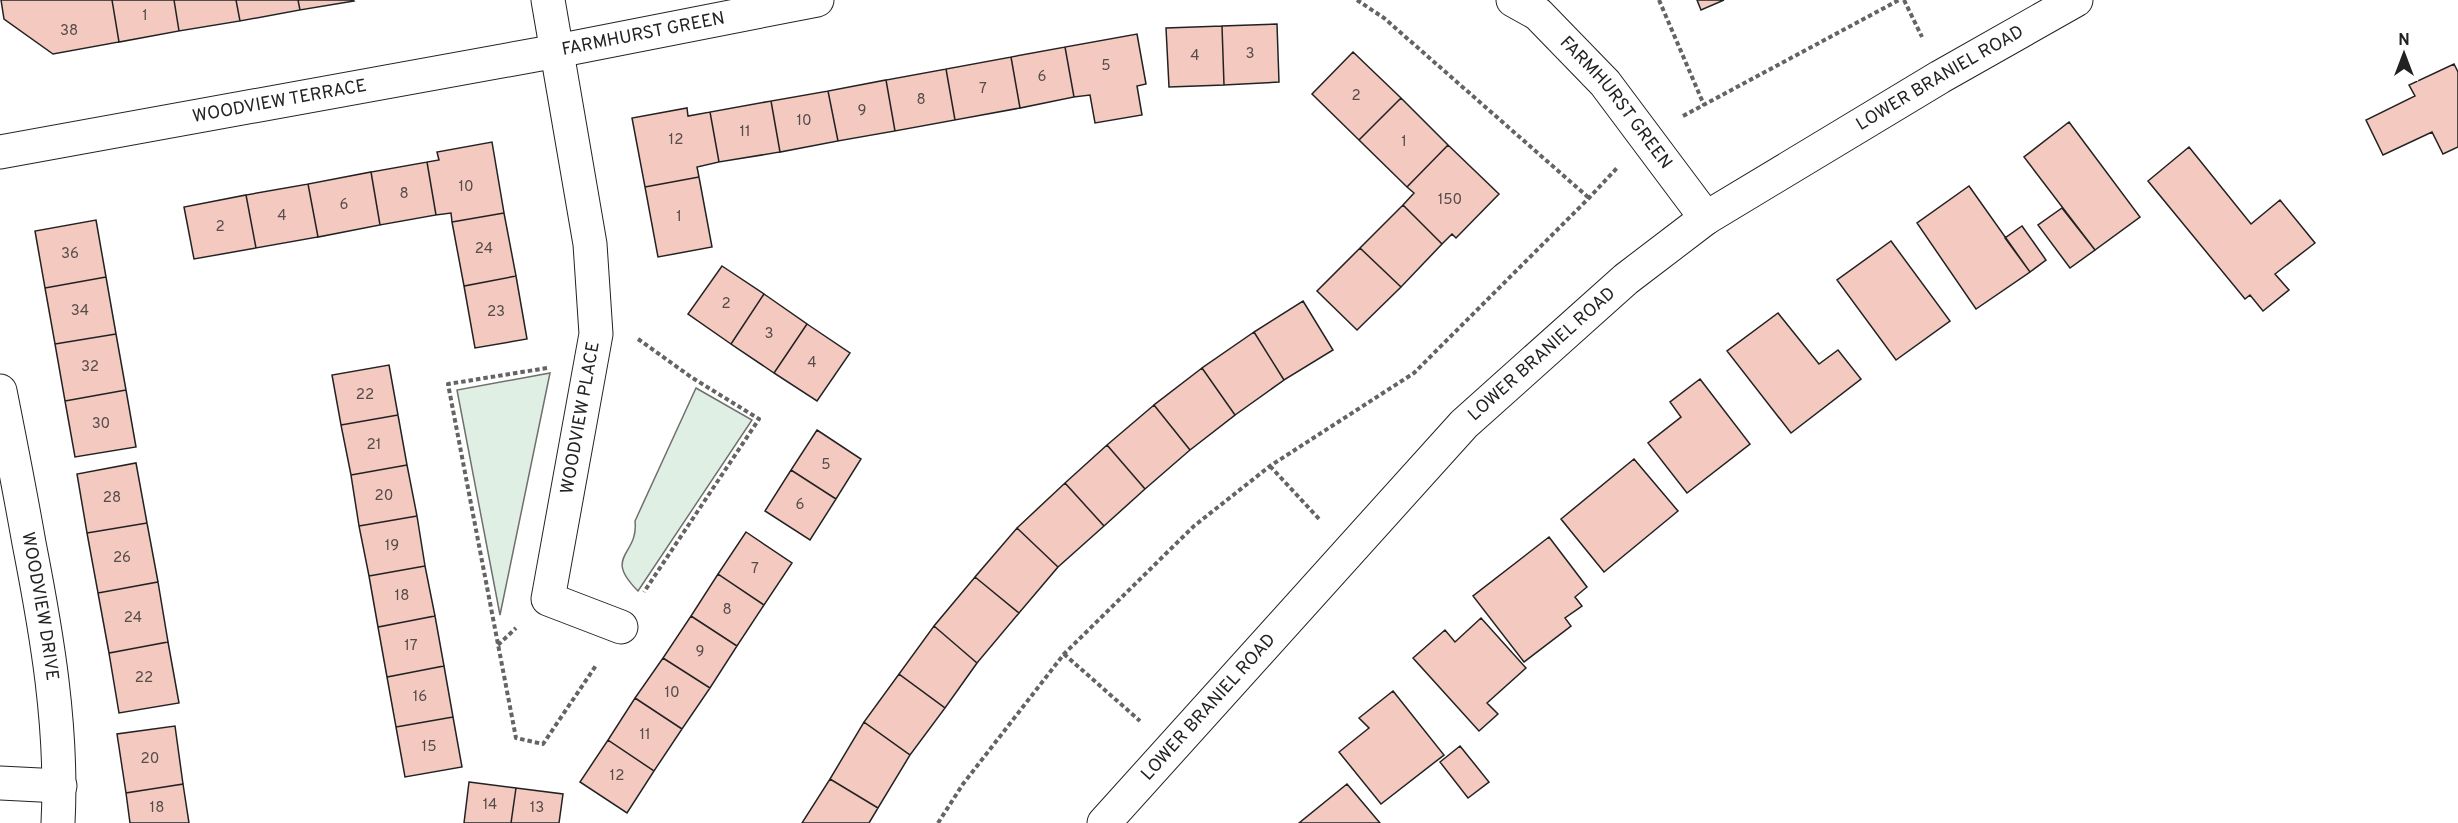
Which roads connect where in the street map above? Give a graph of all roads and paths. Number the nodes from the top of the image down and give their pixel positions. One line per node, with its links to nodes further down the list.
1 (548, 0): 9 (street, FARMHURST GREEN)
2 (817, 0): 8 (street, FARMHURST GREEN)
3 (1357, 0): 13 (path)
4 (1514, 0): 11 (street, FARMHURST GREEN)
5 (1659, 0): 10 (path)
6 (1899, 0): 10 (path)
7 (2076, 0): 14 (street, LOWER BRANIEL ROAD)
8 (764, 5): 9 (street, FARMHURST GREEN)
9 (557, 51): 12 (street, WOODVIEW TERRACE); 18 (street, WOODVIEW PLACE)
10 (1704, 105): 11 (path)
11 (1645, 136): 13 (path); 14 (street, FARMHURST GREEN)
12 (0, 152)
13 (1589, 198): 16 (path)
14 (1706, 218): 17 (street, LOWER BRANIEL ROAD)
15 (1, 397): 22 (street, WOODVIEW DRIVE)
16 (1270, 466): 17 (path); 19 (path)
17 (1349, 551): 20 (street, LOWER BRANIEL ROAD)
18 (621, 627)
19 (1064, 654): 20 (path); 24 (path)
20 (1172, 748): 25 (street, LOWER BRANIEL ROAD)
21 (0, 783): 22 (street)
22 (60, 786): 23 (street, WOODVIEW DRIVE)
23 (58, 823)
24 (938, 823)
25 (1104, 823)

